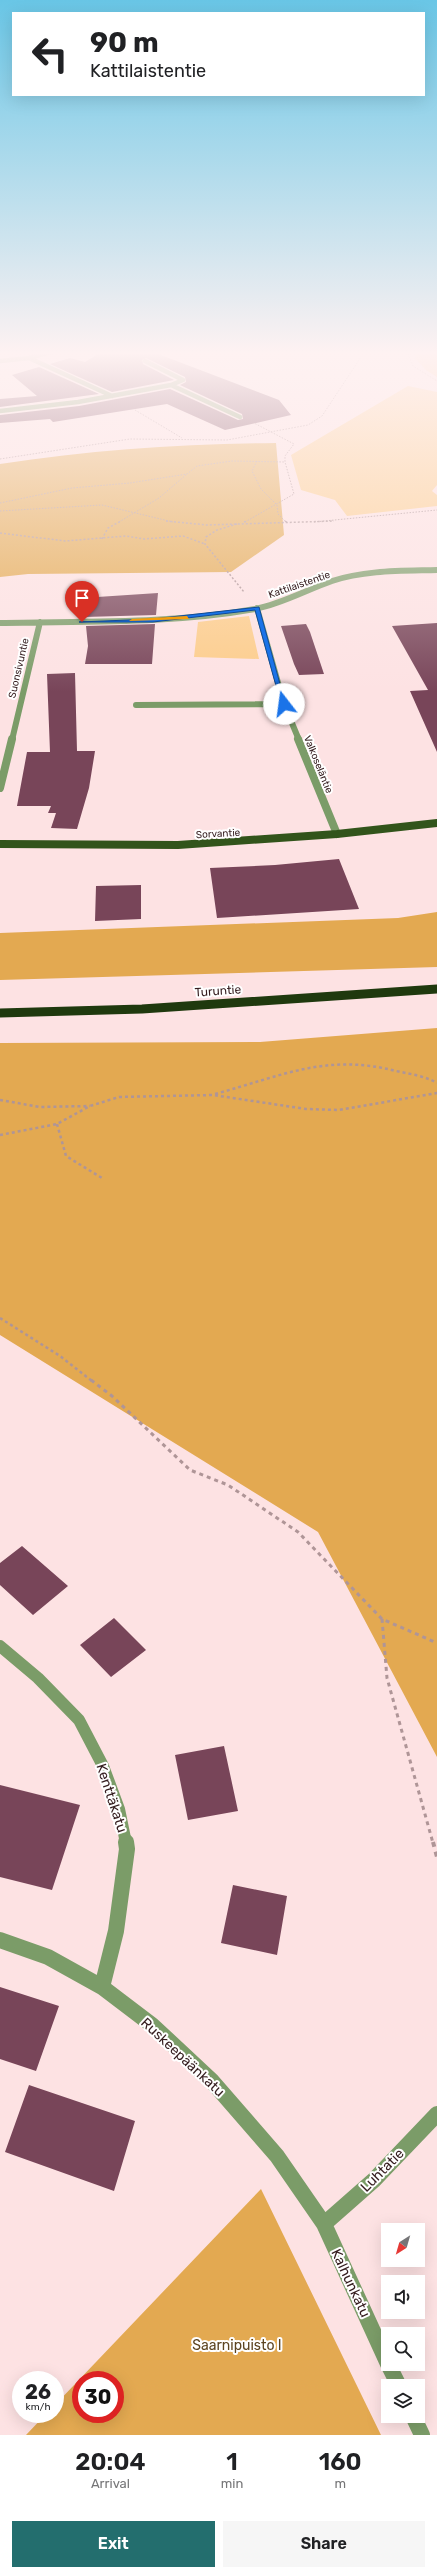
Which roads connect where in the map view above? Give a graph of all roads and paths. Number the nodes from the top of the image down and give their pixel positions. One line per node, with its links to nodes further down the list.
1 (207, 465): 4 (path)
2 (255, 465): 6 (path)
3 (286, 465): 6 (path)
4 (187, 474): 5 (path); 9 (path)
5 (0, 503)
6 (277, 505): 10 (path); 11 (path)
7 (437, 510): 11 (path)
8 (0, 511): 9 (path)
9 (133, 512): 10 (path); 13 (path)
10 (243, 522): 11 (path); 14 (path)
11 (288, 524)
12 (0, 533): 13 (path)
13 (102, 540): 14 (path)
14 (206, 544): 16 (path)
15 (437, 570): 16 (street, Kattilaistentie)
16 (257, 608): 17 (street, Kattilaistentie); 19 (street, Valkoseläntie)
17 (40, 622): 18 (street, Kattilaistentie); 21 (street, Suonsivuntie)
18 (0, 623)
19 (284, 704): 20 (street); 23 (street, Valkoseläntie)
20 (136, 705)
21 (0, 788)
22 (437, 824): 23 (main road, Sorvantie)
23 (337, 834): 24 (main road, Sorvantie)
24 (0, 844)
25 (437, 989): 26 (highway, Turuntie)
26 (0, 1012)
27 (437, 1082): 29 (path)
28 (437, 1093): 29 (path)
29 (213, 1095): 31 (path)
30 (0, 1100): 31 (path)
31 (90, 1106): 32 (path)
32 (57, 1124): 33 (path); 34 (path)
33 (0, 1135)
34 (102, 1178)
35 (0, 1318): 36 (path)
36 (382, 1620): 37 (path); 39 (path)
37 (437, 1642)
38 (0, 1646): 41 (street, Kenttäkatu)
39 (437, 1857)
40 (0, 1940): 41 (street, Ruskeepäänkatu)
41 (102, 1987): 43 (street, Ruskeepäänkatu)
42 (437, 2114): 43 (street, Luhtatie)
43 (324, 2224): 44 (street, Kalhunkatu)
44 (381, 2349)
45 (416, 2423): 46 (street)
46 (422, 2435)

